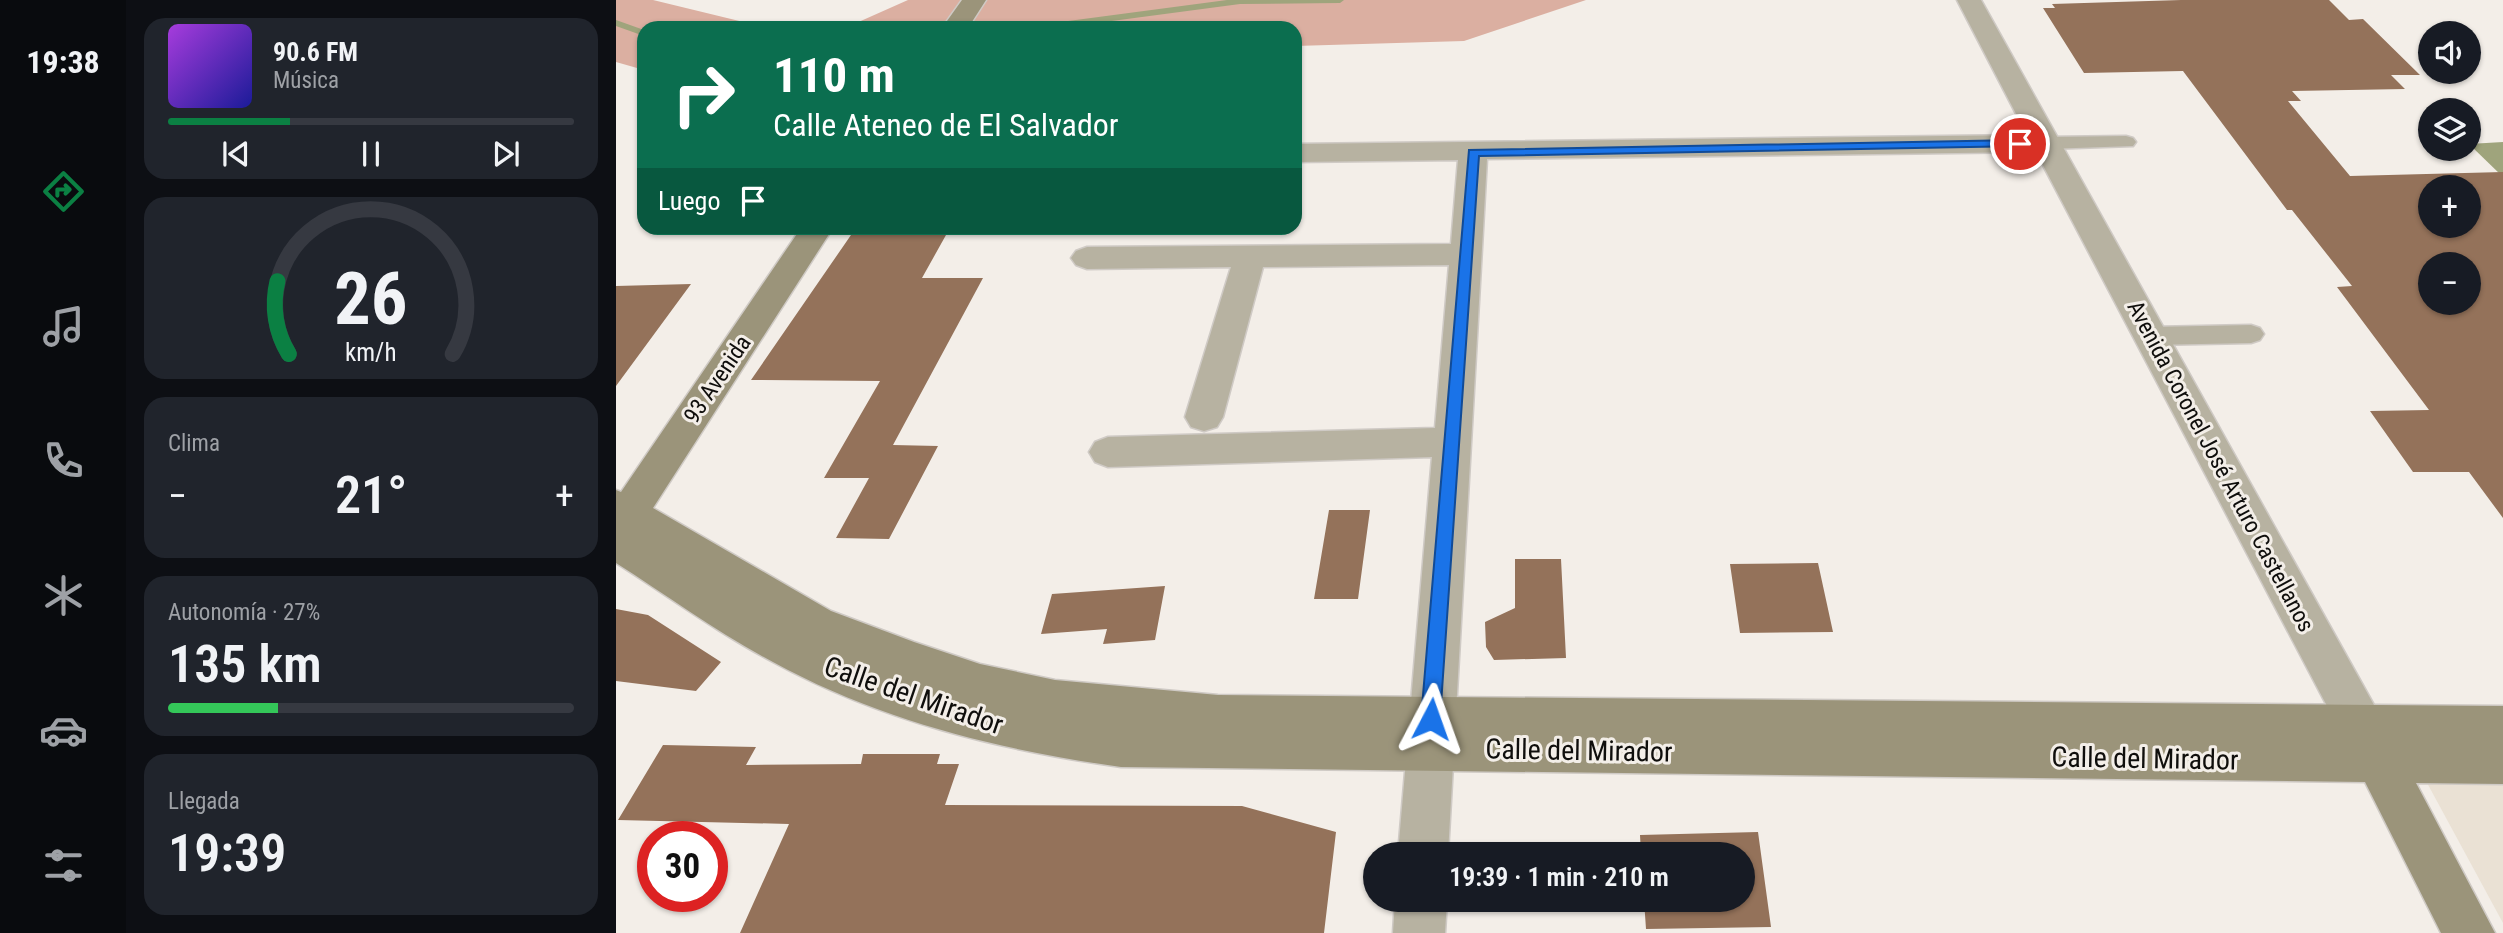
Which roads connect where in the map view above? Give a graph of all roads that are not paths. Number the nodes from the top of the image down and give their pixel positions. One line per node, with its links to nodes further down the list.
1 (974, 0): 3 (main road)
2 (1969, 0): 5 (street, Avenida Coronel José Arturo Castellanos)
3 (960, 21)
4 (2126, 142): 5 (lane)
5 (2047, 144): 6 (street); 13 (street, Avenida Coronel José Arturo Castellanos)
6 (1473, 152): 7 (street); 9 (street)
7 (1302, 153)
8 (812, 235): 17 (main road, 93 Avenida)
9 (1466, 254): 10 (street); 15 (street)
10 (1250, 256): 11 (street); 14 (street)
11 (1087, 258)
12 (2251, 334): 13 (lane)
13 (2151, 336): 20 (street, Avenida Coronel José Arturo Castellanos)
14 (1204, 417)
15 (1452, 442): 16 (street); 19 (street)
16 (1108, 452)
17 (619, 523): 19 (main road, Calle del Mirador)
18 (2503, 728): 20 (main road, Calle del Mirador)
19 (1430, 733): 20 (main road, Calle del Mirador); 22 (street)
20 (2371, 745): 21 (main road, Calle del Mirador); 25 (main road, Avenida Coronel José Arturo Castellanos)
21 (2503, 761)
22 (1424, 842)
23 (1420, 912): 24 (street)
24 (1419, 933)
25 (2469, 933)

